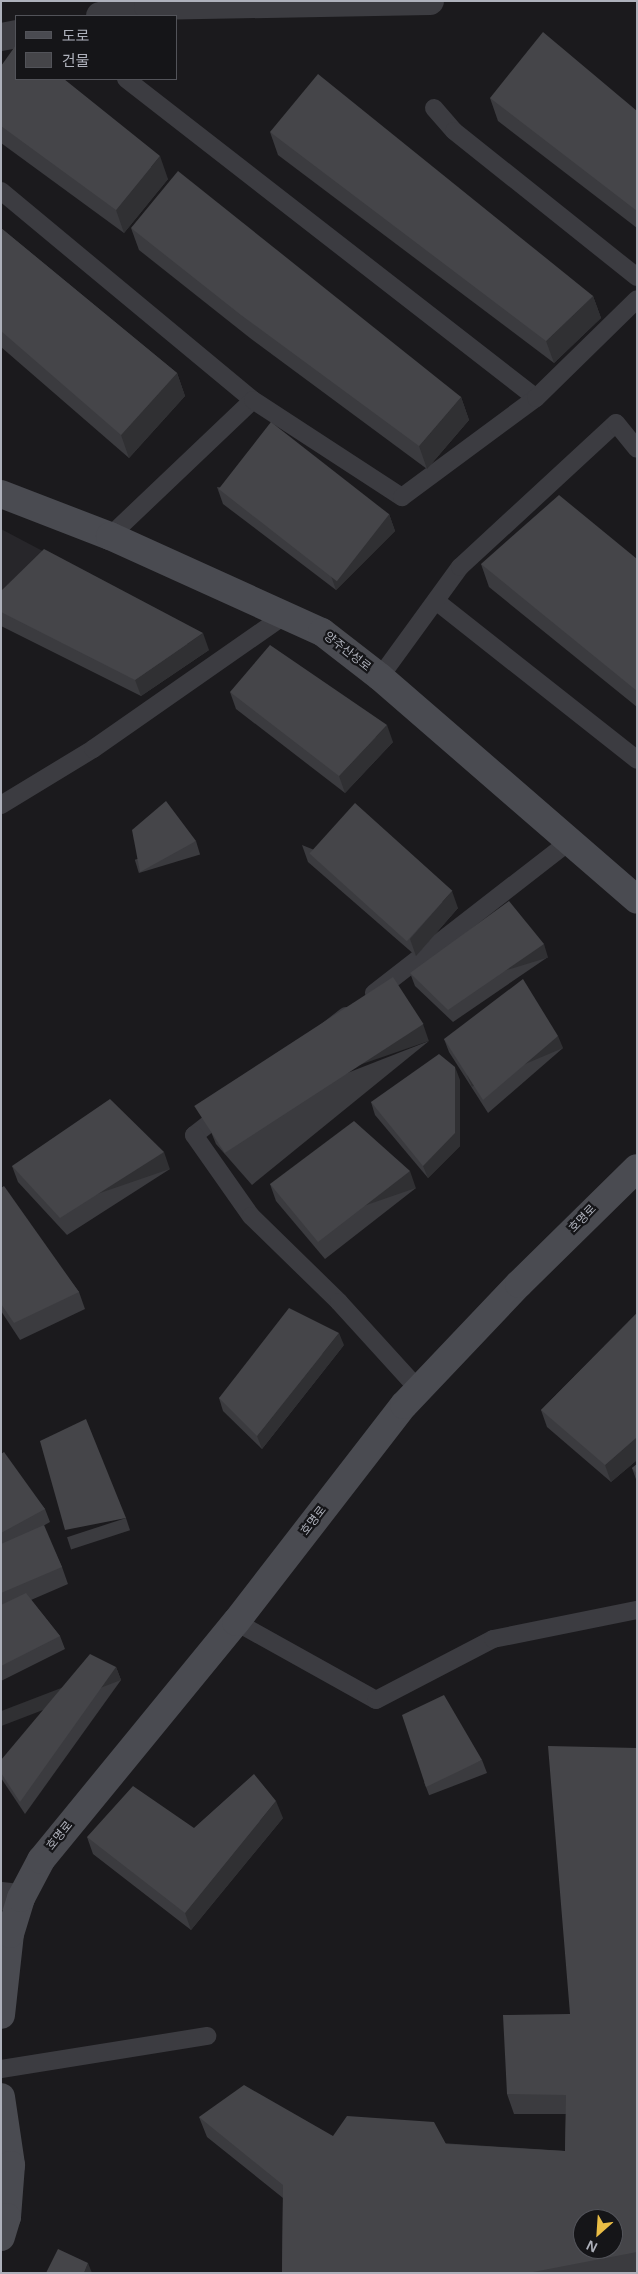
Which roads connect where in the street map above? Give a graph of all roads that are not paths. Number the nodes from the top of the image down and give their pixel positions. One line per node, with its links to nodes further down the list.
1 (430, 1): 2 (street)
2 (105, 15)
3 (15, 34): 4 (street)
4 (1, 37)
5 (127, 80): 10 (lane)
6 (434, 108): 8 (lane)
7 (1, 191): 11 (lane)
8 (637, 277)
9 (637, 300): 10 (lane)
10 (536, 398): 11 (lane)
11 (253, 400): 14 (lane)
12 (637, 450): 15 (lane)
13 (1, 494): 14 (street, 양주산성로)
14 (110, 536): 16 (street, 양주산성로)
15 (436, 601): 17 (lane); 18 (lane)
16 (285, 615): 17 (street, 양주산성로); 19 (lane)
17 (380, 677): 20 (street, 양주산성로)
18 (637, 760)
19 (1, 805)
20 (570, 841): 21 (street, 양주산성로); 23 (lane)
21 (637, 900)
22 (637, 1168): 23 (street, 호명로)
23 (419, 1390): 25 (street, 호명로)
24 (637, 1610): 25 (lane)
25 (236, 1622): 26 (street, 호명로)
26 (11, 1897): 27 (street, 호명로)
27 (1, 2015)
28 (207, 2036): 29 (lane)
29 (1, 2069)
30 (1, 2097): 31 (street)
31 (1, 2237)

